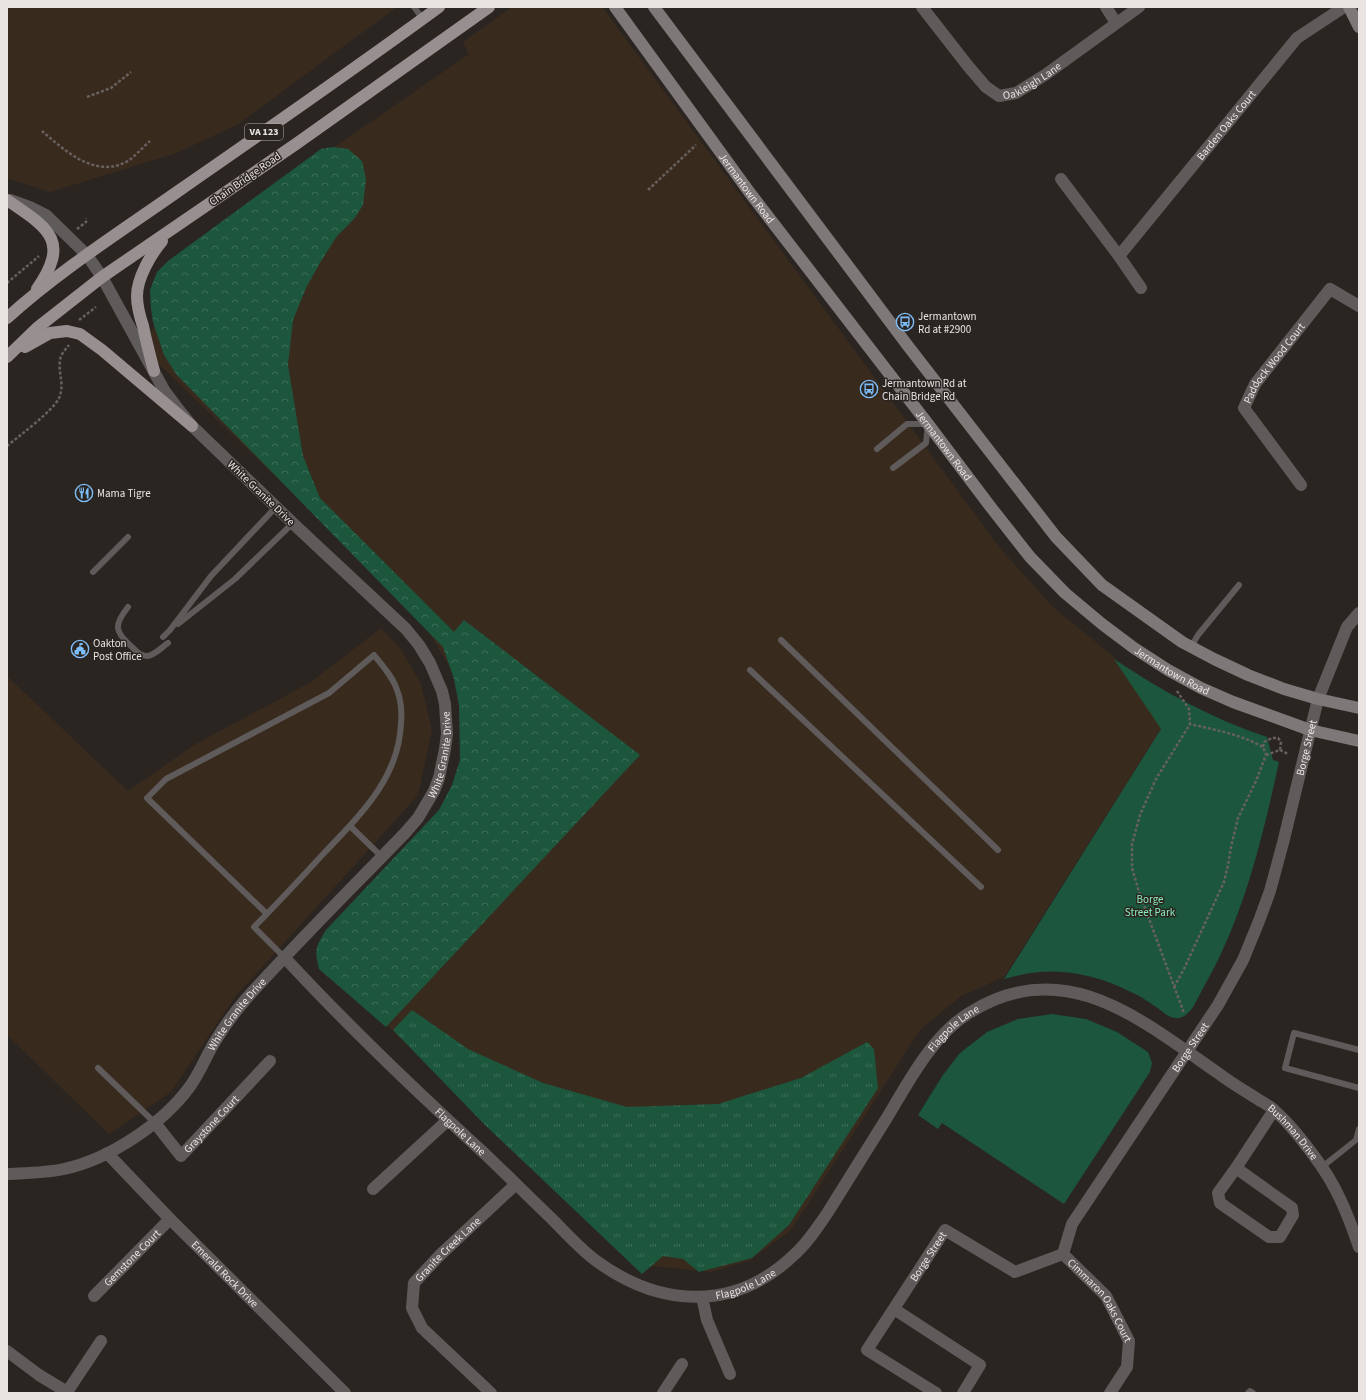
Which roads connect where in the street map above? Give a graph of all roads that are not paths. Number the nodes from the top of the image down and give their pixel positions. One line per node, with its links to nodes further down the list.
1 (414, 7): 11 (lane)
2 (439, 7): 11 (main road, VA 123)
3 (489, 7): 16 (main road, Chain Bridge Road / VA 123)
4 (615, 7): 26 (main road, Jermantown Road)
5 (654, 7): 42 (main road)
6 (922, 7): 12 (street, Oakleigh Lane)
7 (1106, 7): 12 (street)
8 (1139, 7): 12 (street, Oakleigh Lane)
9 (1344, 7): 18 (street, Barden Oaks Court)
10 (1349, 7): 13 (main road)
11 (423, 19): 17 (main road, VA 123)
12 (1116, 23)
13 (1359, 27)
14 (1061, 179): 18 (street)
15 (7, 200): 17 (street, White Granite Drive); 21 (main road)
16 (169, 232): 19 (main road, Chain Bridge Road / VA 123); 25 (main road)
17 (87, 255): 19 (street, White Granite Drive); 21 (main road, VA 123)
18 (1119, 256): 20 (street)
19 (102, 277): 24 (main road, Chain Bridge Road / VA 123); 25 (street, White Granite Drive)
20 (1141, 288)
21 (31, 297): 23 (main road, VA 123)
22 (1359, 306): 30 (street, Paddock Wood Court)
23 (7, 318)
24 (7, 358): 27 (main road)
25 (154, 371): 27 (street, White Granite Drive)
26 (928, 424): 28 (lane); 29 (lane); 46 (main road, Jermantown Road)
27 (192, 426): 31 (street, White Granite Drive)
28 (877, 449)
29 (893, 468)
30 (1301, 484)
31 (276, 507): 32 (street, White Granite Drive); 38 (lane)
32 (293, 523): 38 (lane); 50 (street, White Granite Drive)
33 (128, 537): 34 (lane)
34 (93, 572)
35 (1239, 585): 42 (lane)
36 (128, 607): 41 (lane)
37 (1359, 613): 44 (street, Borge Street)
38 (170, 630): 39 (lane)
39 (163, 637)
40 (781, 640): 49 (lane)
41 (168, 643)
42 (1191, 647): 44 (main road)
43 (750, 670): 51 (lane)
44 (1318, 699): 45 (main road); 46 (street, Borge Street)
45 (1359, 708)
46 (1310, 730): 47 (main road, Jermantown Road); 55 (street, Borge Street)
47 (1359, 741)
48 (350, 826): 50 (lane); 52 (lane); 52 (lane)
49 (998, 850)
50 (382, 857): 53 (street, White Granite Drive)
51 (981, 887)
52 (267, 914): 53 (lane)
53 (284, 958): 60 (street, Flagpole Lane); 61 (street, White Granite Drive)
54 (1359, 1050): 58 (lane)
55 (1187, 1051): 59 (street, Bushman Drive); 71 (street, Borge Street); 73 (street, Flagpole Lane)
56 (270, 1061): 61 (street, Graystone Court)
57 (98, 1068): 61 (lane)
58 (1359, 1088)
59 (1274, 1110): 64 (street, Bushman Drive); 65 (street)
60 (448, 1120): 67 (street, Flagpole Lane); 68 (street)
61 (155, 1123): 63 (street, White Granite Drive)
62 (1359, 1129): 64 (lane)
63 (107, 1153): 66 (street, White Granite Drive); 69 (street, Emerald Rock Drive)
64 (1322, 1167): 70 (street, Bushman Drive)
65 (1236, 1168): 65 (street)
66 (7, 1174)
67 (516, 1184): 73 (street, Flagpole Lane); 80 (street, Granite Creek Lane)
68 (373, 1189)
69 (170, 1219): 72 (street, Gemstone Court); 79 (street, Emerald Rock Drive)
70 (1359, 1248)
71 (1063, 1254): 74 (street, Borge Street); 84 (street, Cimmaron Oaks Court)
72 (94, 1296)
73 (702, 1297): 78 (street)
74 (894, 1309): 82 (street, Borge Street); 83 (street)
75 (101, 1341): 76 (street)
76 (7, 1351)
77 (682, 1364): 81 (street)
78 (730, 1374)
79 (345, 1393)
80 (491, 1393)
81 (663, 1393)
82 (936, 1393)
83 (963, 1393)
84 (1110, 1393)
85 (1248, 1393): 86 (lane)
86 (1253, 1393)

